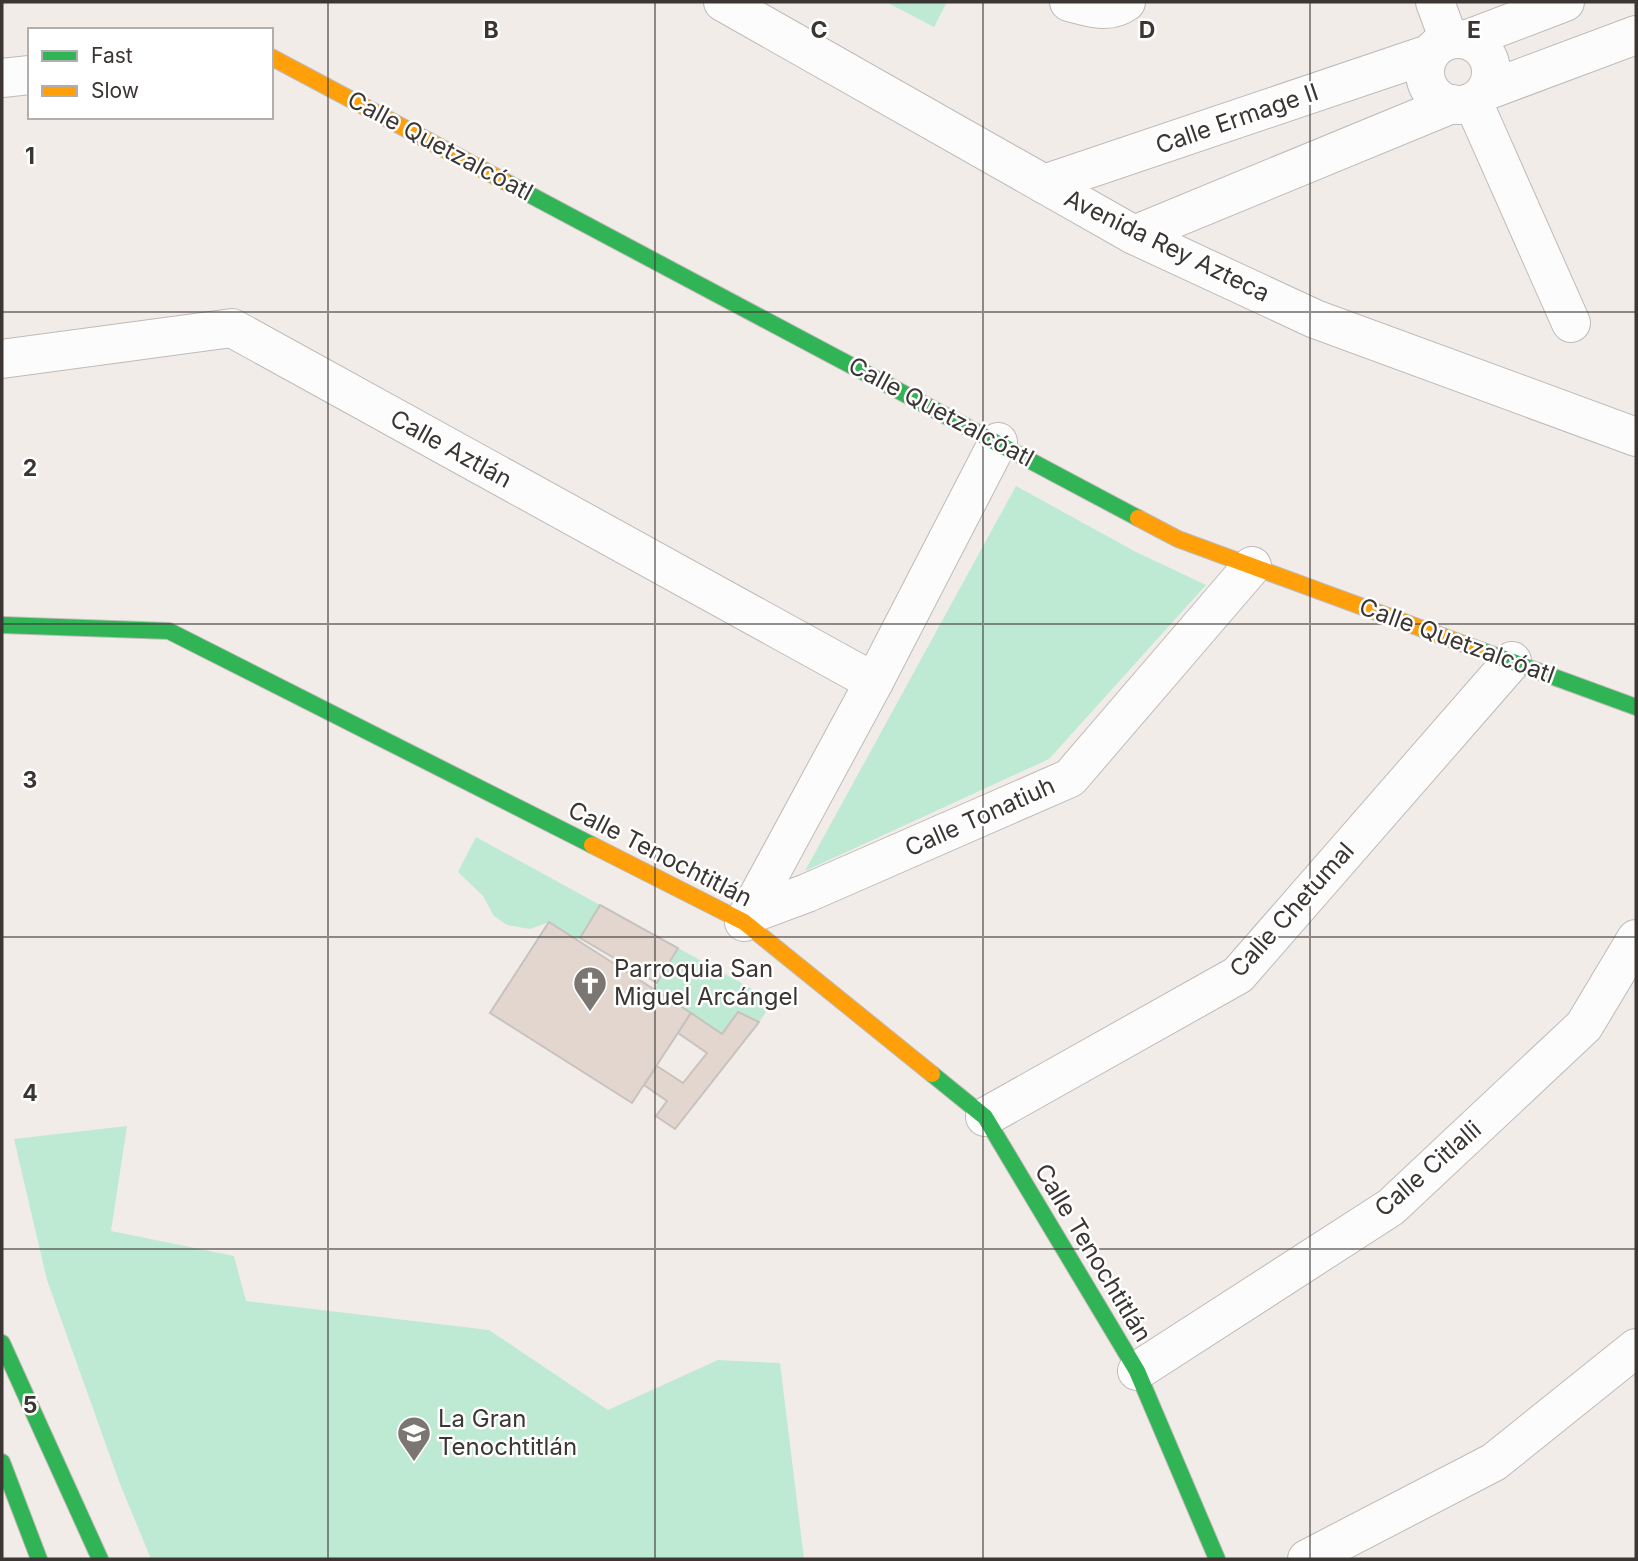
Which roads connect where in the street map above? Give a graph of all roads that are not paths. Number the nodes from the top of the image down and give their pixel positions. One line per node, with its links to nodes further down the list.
1 (723, 2): 12 (street, Avenida Rey Azteca)
2 (1069, 2): 3 (street)
3 (1126, 2)
4 (1435, 2): 7 (street)
5 (1565, 2): 7 (street, Calle Ermage II)
6 (1636, 35): 11 (street)
7 (1449, 45): 11 (street); 11 (street); 12 (street, Calle Ermage II)
8 (273, 58): 17 (street, Calle Quetzalcóatl)
9 (28, 75): 10 (street)
10 (2, 78)
11 (1470, 99): 13 (street); 14 (street)
12 (1044, 184): 13 (street, Avenida Rey Azteca)
13 (1134, 235): 16 (street, Avenida Rey Azteca)
14 (1571, 323)
15 (2, 359): 21 (street, Calle Aztlán)
16 (1636, 437)
17 (998, 442): 18 (street, Calle Quetzalcóatl); 21 (street)
18 (1252, 566): 20 (street, Calle Quetzalcóatl); 23 (street, Calle Tonatiuh)
19 (2, 625): 23 (street, Calle Tenochtitlán)
20 (1512, 662): 22 (street, Calle Quetzalcóatl); 25 (street, Calle Chetumal)
21 (874, 682): 23 (street)
22 (1636, 707)
23 (746, 918): 25 (street, Calle Tenochtitlán)
24 (1636, 939): 28 (street, Calle Citlalli)
25 (985, 1117): 28 (street, Calle Tenochtitlán)
26 (2, 1343): 31 (street)
27 (1636, 1348): 33 (street)
28 (1137, 1371): 32 (street, Calle Tenochtitlán)
29 (2, 1462): 30 (street)
30 (38, 1559)
31 (100, 1559)
32 (1217, 1559)
33 (1307, 1559)

